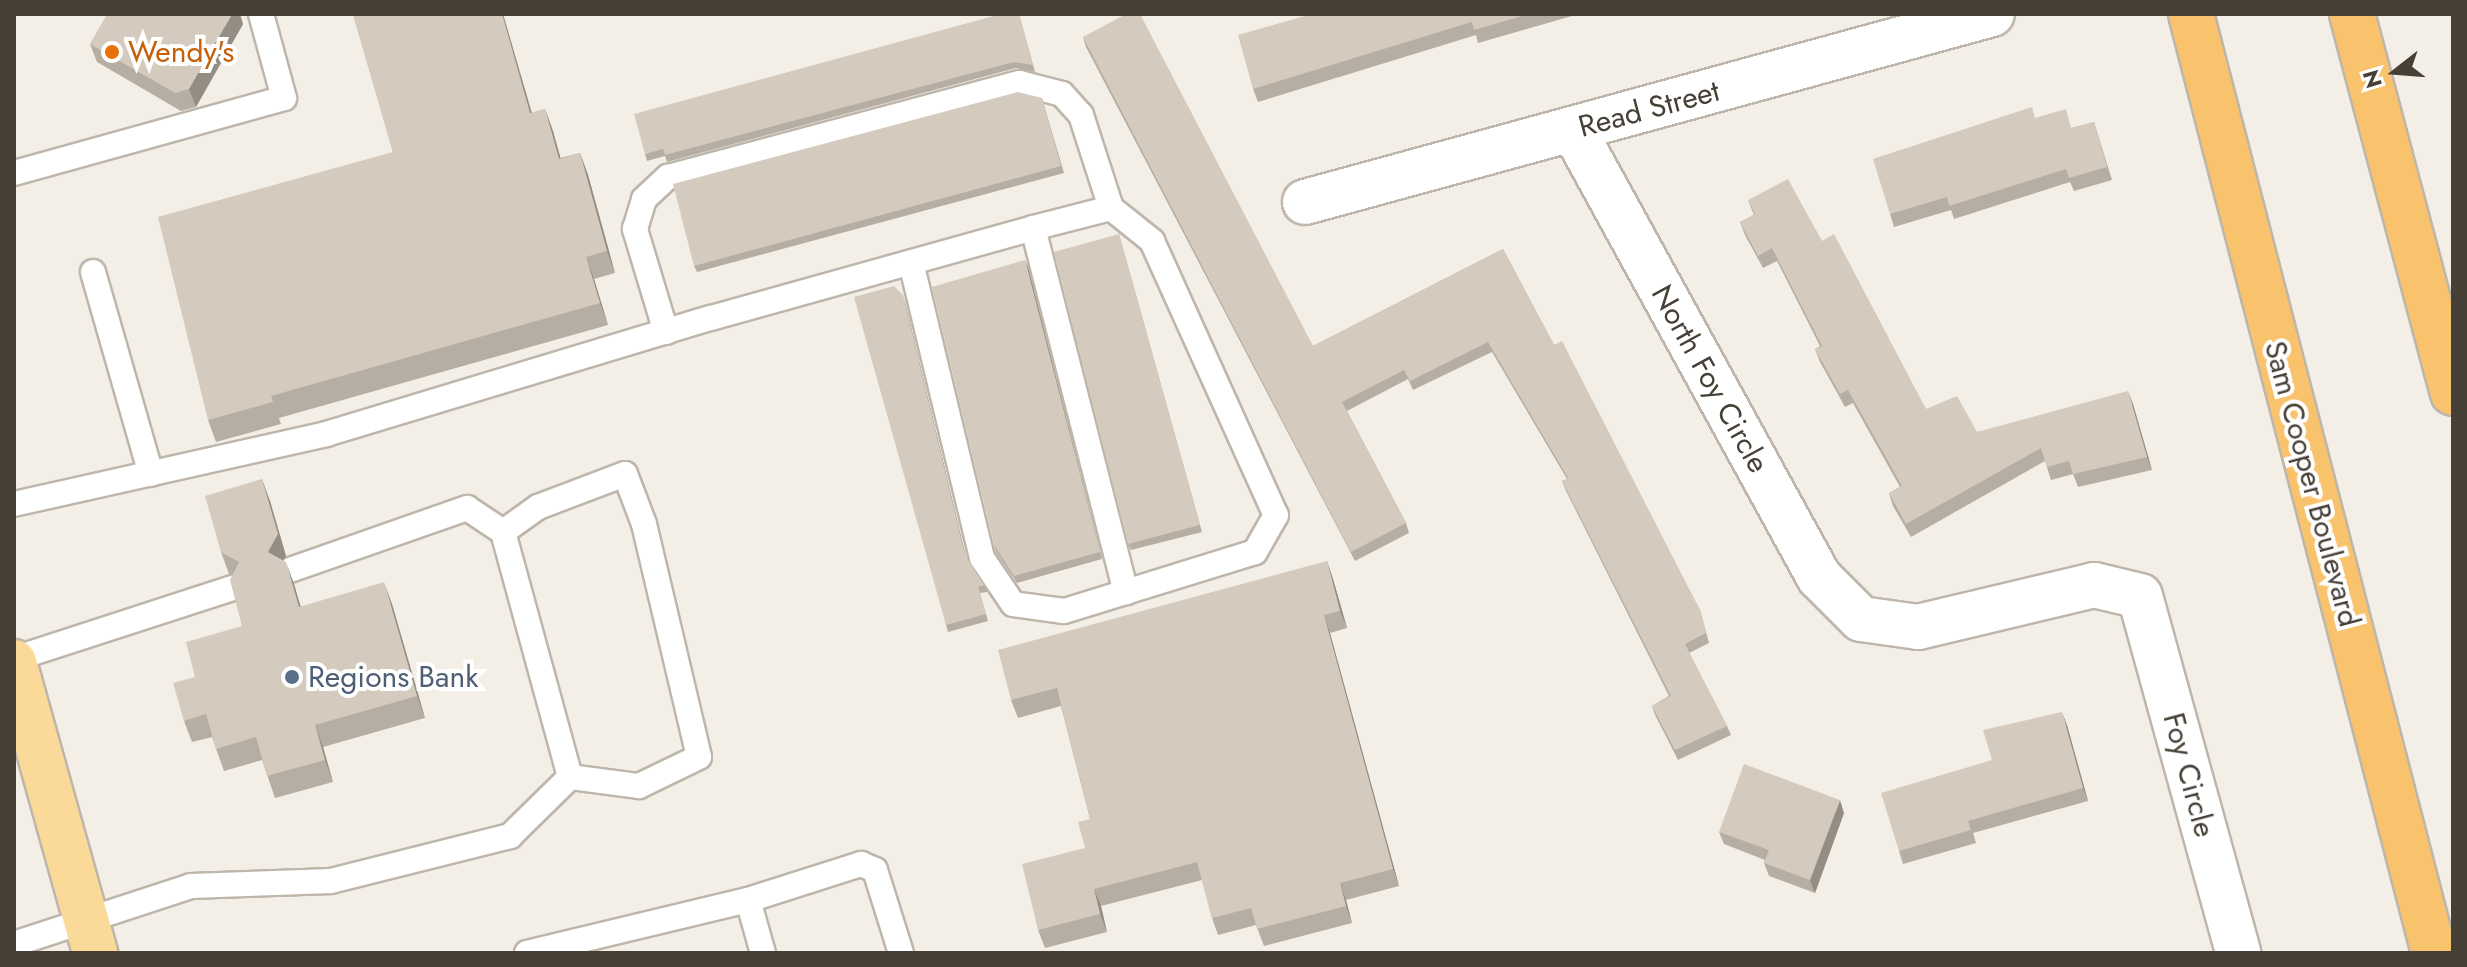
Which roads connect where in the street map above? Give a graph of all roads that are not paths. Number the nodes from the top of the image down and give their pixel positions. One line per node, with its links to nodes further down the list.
1 (261, 14): 6 (lane)
2 (1992, 14): 5 (street, Read Street)
3 (2191, 14): 30 (highway, Sam Cooper Boulevard)
4 (2352, 14): 13 (highway)
5 (1573, 129): 7 (street, Read Street); 20 (street, North Foy Circle)
6 (14, 173)
7 (1305, 202)
8 (1111, 208): 9 (lane); 12 (lane); 19 (lane)
9 (1033, 228): 10 (lane); 19 (lane)
10 (911, 262): 12 (lane); 19 (lane)
11 (93, 272): 14 (lane)
12 (666, 332): 14 (lane)
13 (2453, 393)
14 (151, 474): 15 (lane)
15 (14, 504)
16 (503, 532): 17 (lane); 22 (lane); 22 (lane)
17 (290, 570)
18 (233, 588): 21 (lane)
19 (1126, 592)
20 (2140, 596): 29 (street, Foy Circle)
21 (14, 661): 24 (main road)
22 (570, 777): 24 (lane)
23 (748, 900): 26 (lane); 27 (lane); 28 (lane)
24 (92, 939): 25 (lane)
25 (14, 944)
26 (527, 953)
27 (763, 953)
28 (901, 953)
29 (2238, 953)
30 (2434, 953)

